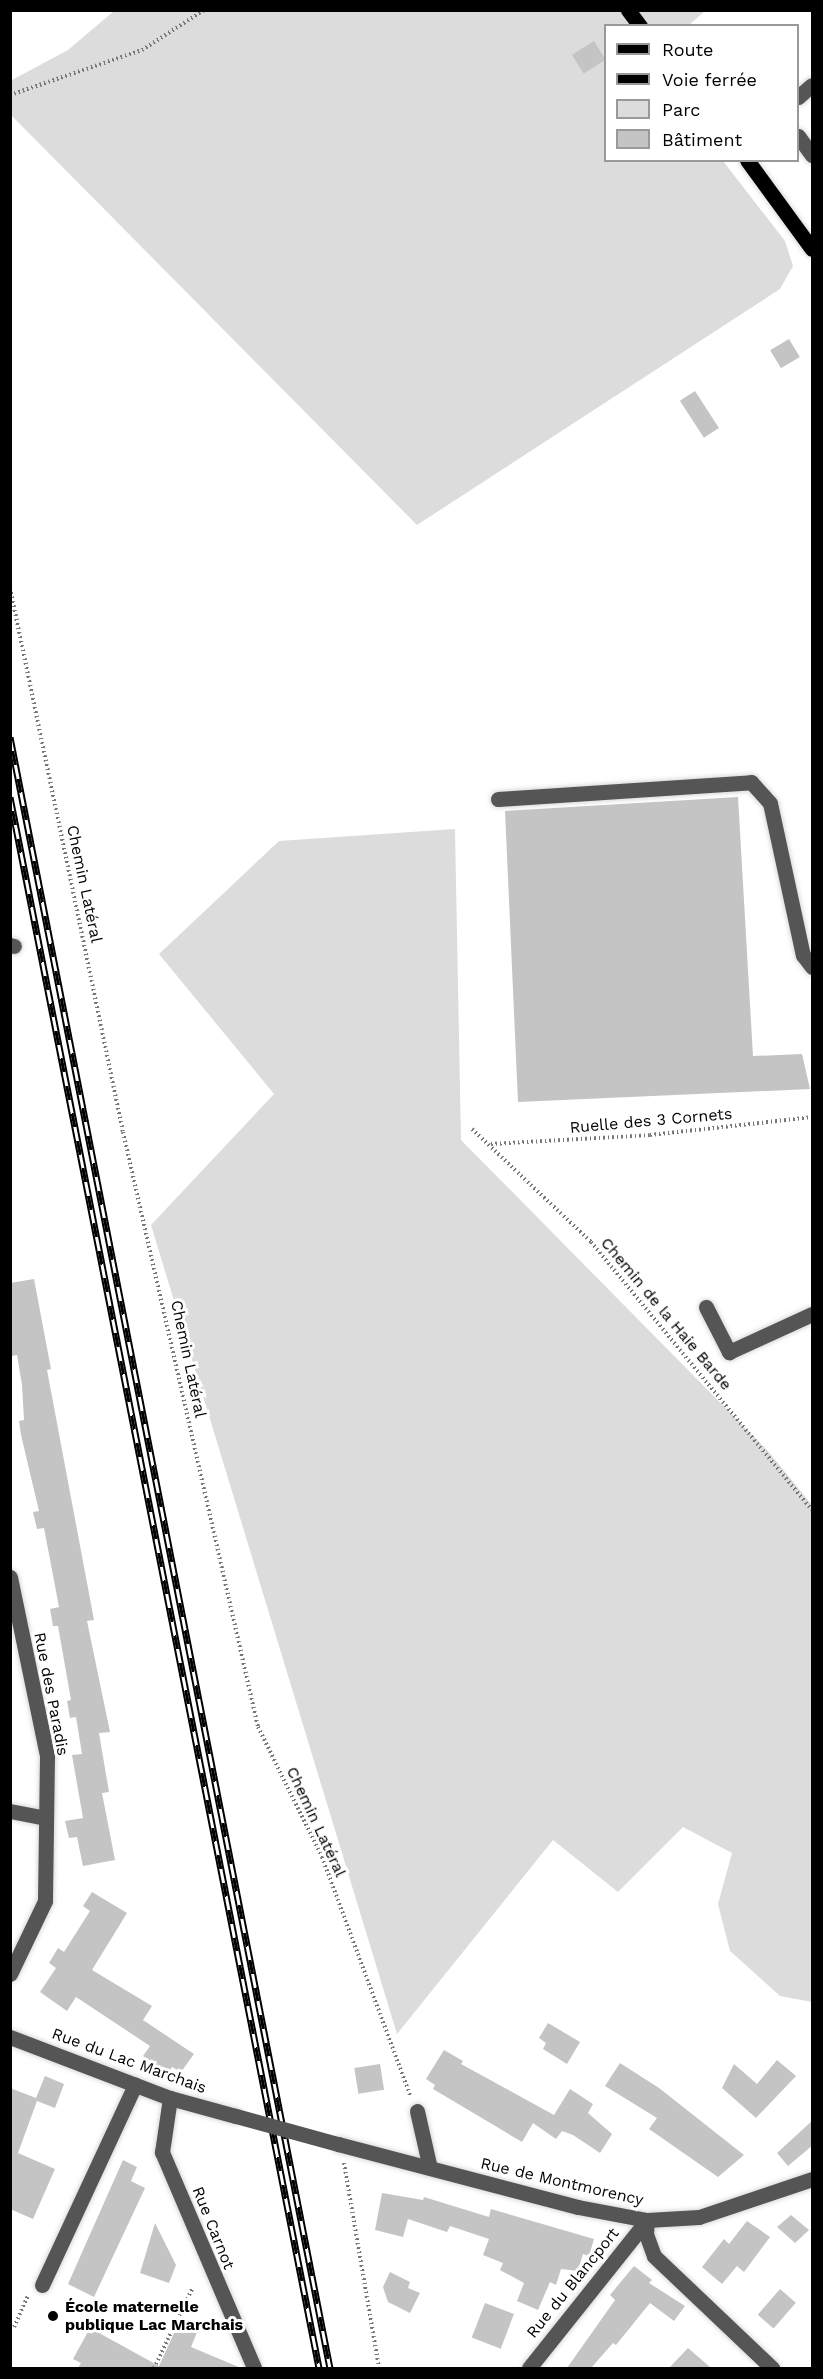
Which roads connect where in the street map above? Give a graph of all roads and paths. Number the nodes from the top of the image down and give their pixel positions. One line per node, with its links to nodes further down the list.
1 (204, 10): 5 (path)
2 (628, 10): 3 (main road)
3 (638, 24)
4 (813, 85): 6 (street)
5 (10, 95)
6 (799, 96)
7 (799, 137): 8 (street)
8 (813, 155)
9 (748, 162): 10 (main road)
10 (813, 249)
11 (10, 588): 27 (path, Chemin Latéral)
12 (498, 799): 13 (street)
13 (813, 967)
14 (813, 1117): 16 (path, Ruelle des 3 Cornets)
15 (472, 1130): 16 (path, Chemin de la Haie Barde)
16 (490, 1144): 19 (path, Chemin de la Haie Barde)
17 (705, 1307): 18 (street)
18 (813, 1314)
19 (813, 1510)
20 (10, 1577): 22 (street, Rue des Paradis)
21 (10, 1811): 22 (street)
22 (45, 1818): 23 (street, Rue des Paradis)
23 (10, 1974)
24 (10, 2037): 25 (street, Rue du Lac Marchais)
25 (135, 2085): 26 (street, Rue du Lac Marchais); 32 (street)
26 (170, 2098): 28 (street, Rue du Lac Marchais, bridge); 36 (street, Rue Carnot)
27 (417, 2111): 29 (street)
28 (340, 2144): 29 (street, Rue de Montmorency); 37 (path)
29 (430, 2169): 31 (street, Rue de Montmorency)
30 (813, 2179): 31 (street, Rue de Montmorency)
31 (647, 2220): 38 (street, Rue du Blancport); 39 (street)
32 (42, 2285): 34 (path)
33 (192, 2289): 35 (path)
34 (10, 2325)
35 (154, 2368)
36 (254, 2368)
37 (379, 2368)
38 (528, 2368)
39 (772, 2368)

